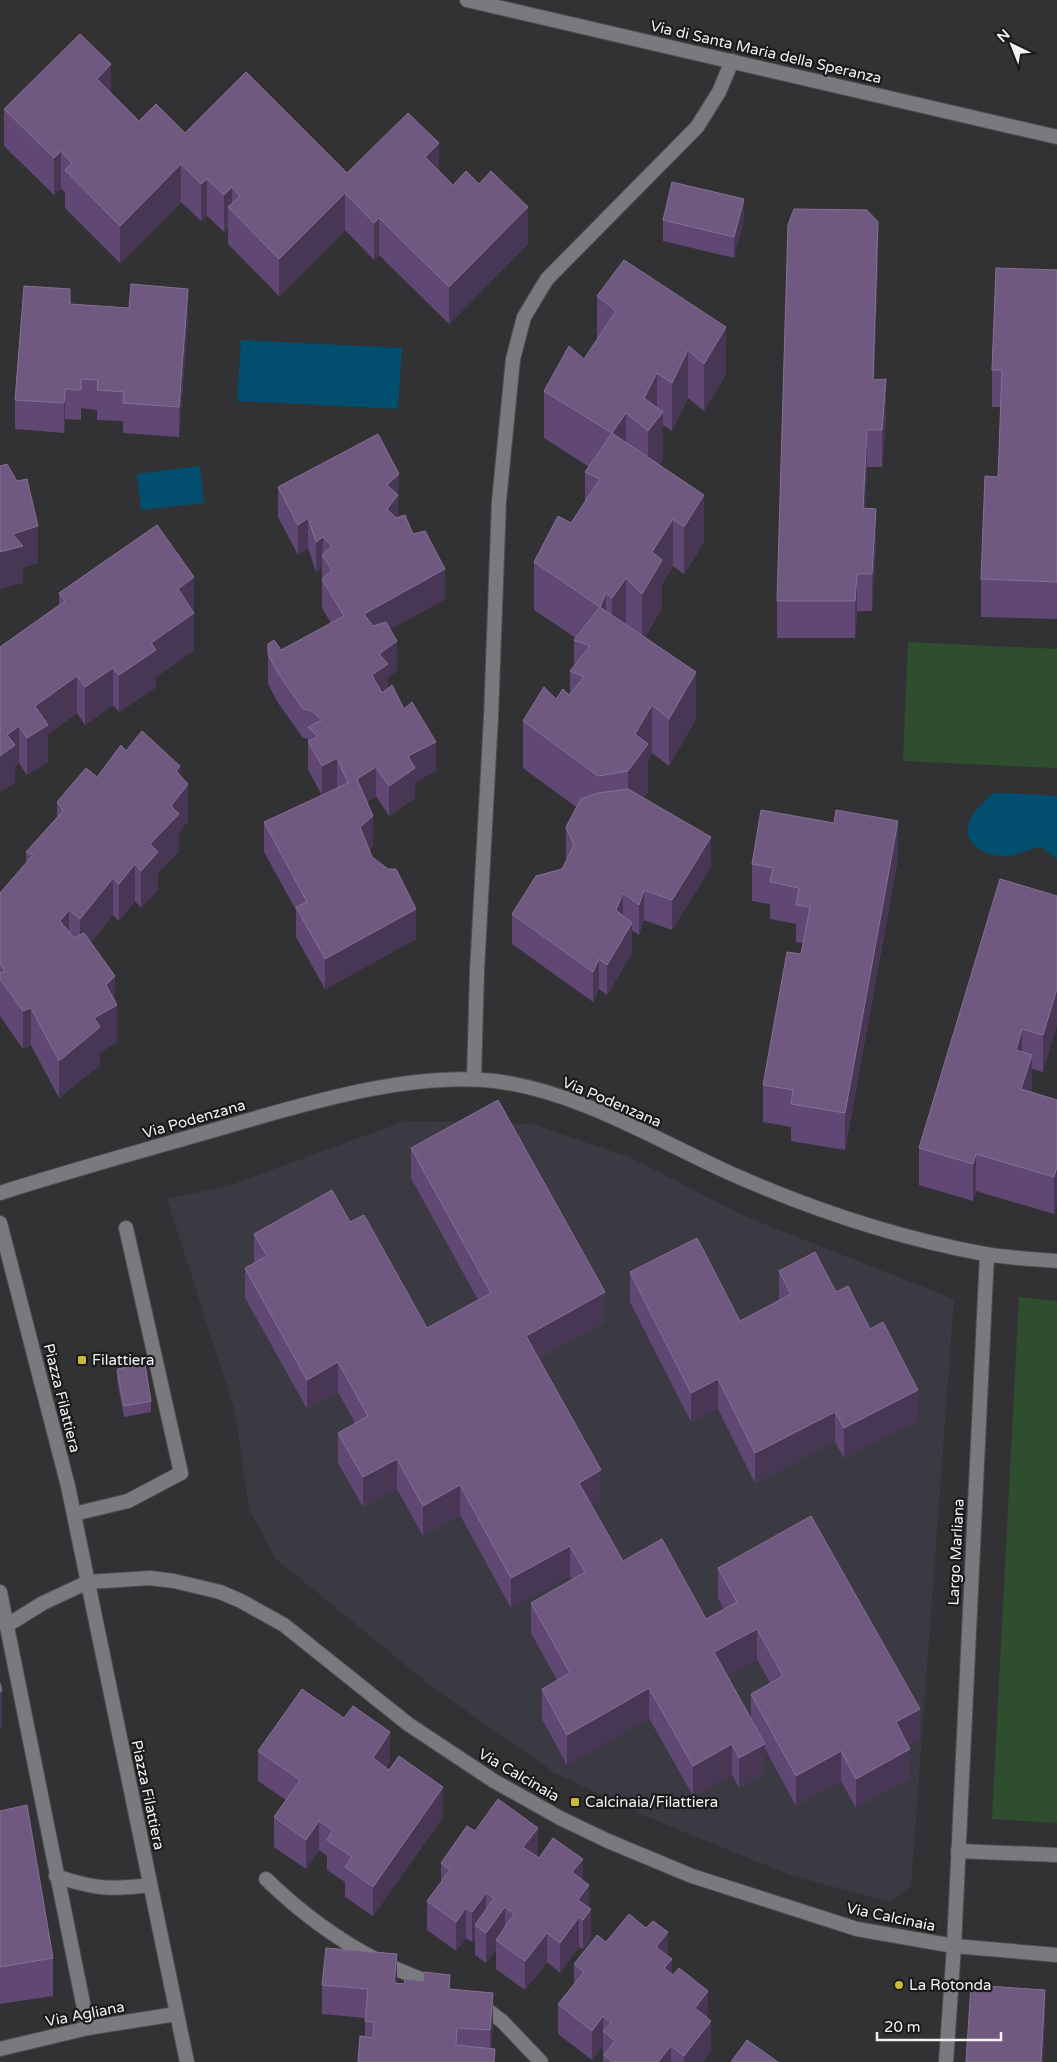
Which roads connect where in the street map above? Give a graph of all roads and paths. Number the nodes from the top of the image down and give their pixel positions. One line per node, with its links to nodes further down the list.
1 (467, 0): 2 (street, Via di Santa Maria della Speranza)
2 (732, 61): 3 (street, Via di Santa Maria della Speranza); 4 (street)
3 (1057, 137)
4 (474, 1080): 5 (street, Via Podenzana); 8 (street, Via Podenzana)
5 (0, 1193)
6 (0, 1224): 10 (street, Piazza Filattiera)
7 (126, 1228): 10 (street)
8 (987, 1254): 9 (street, Via Podenzana); 14 (street, Largo Marliana)
9 (1057, 1261)
10 (74, 1514): 11 (street, Piazza Filattiera)
11 (88, 1582): 13 (street); 18 (street, Piazza Filattiera); 19 (street, Via Calcinaia)
12 (0, 1592): 13 (street)
13 (6, 1626): 16 (street)
14 (958, 1851): 15 (street); 19 (street, Largo Marliana)
15 (1057, 1855)
16 (56, 1876): 18 (street); 22 (street)
17 (266, 1879): 25 (street)
18 (150, 1885): 21 (street, Piazza Filattiera)
19 (954, 1946): 20 (street, Via Calcinaia); 26 (street, Largo Marliana)
20 (1057, 1955)
21 (176, 2014): 22 (street, Via Agliana); 24 (street, Piazza Filattiera)
22 (88, 2028): 23 (street, Via Agliana)
23 (0, 2049)
24 (186, 2062)
25 (540, 2062)
26 (946, 2062)

